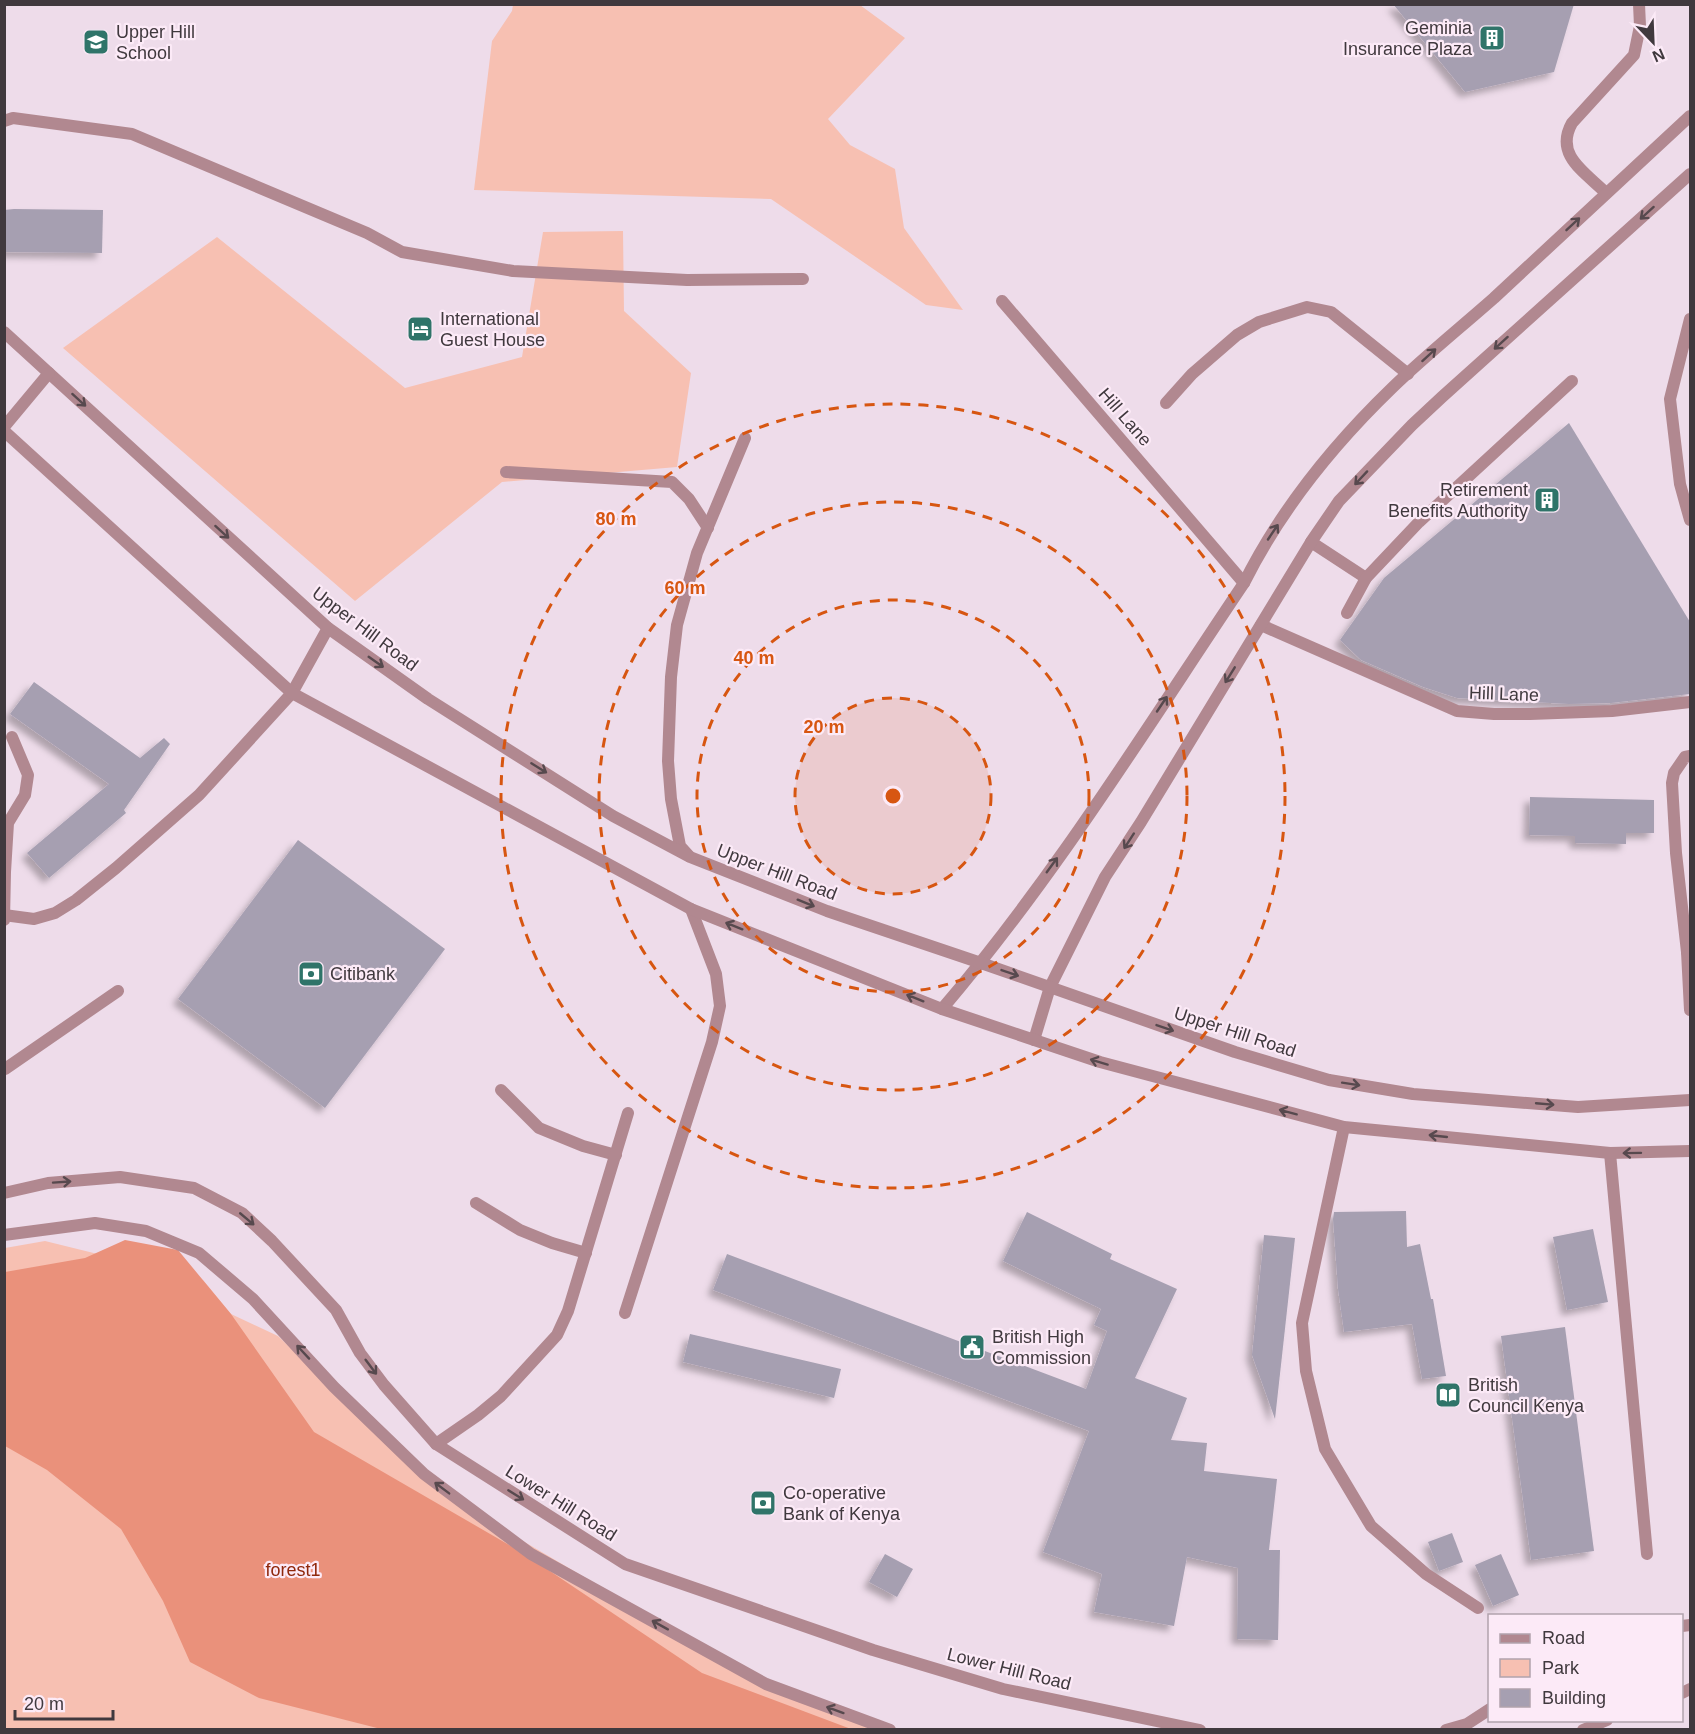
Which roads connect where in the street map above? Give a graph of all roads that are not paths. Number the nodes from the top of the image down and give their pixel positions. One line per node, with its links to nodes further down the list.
1 (1639, 4): 5 (street)
2 (1690, 116): 5 (street)
3 (4, 121): 6 (street)
4 (1690, 174): 19 (street, one-way to 19)
5 (1606, 193): 11 (street, one-way to 5)
6 (803, 279)
7 (1002, 301): 21 (street, Hill Lane)
8 (1690, 319): 17 (street)
9 (4, 332): 10 (street, Upper Hill Road)
10 (49, 373): 14 (street); 24 (street, Upper Hill Road, one-way to 24)
11 (1408, 374): 13 (street); 21 (street, one-way to 11)
12 (1572, 381): 20 (street)
13 (1166, 403)
14 (4, 429): 25 (street)
15 (745, 438): 18 (street)
16 (506, 472): 18 (street)
17 (1690, 520)
18 (708, 528): 29 (street)
19 (1311, 542): 20 (street); 23 (street)
20 (1365, 578): 22 (street)
21 (1244, 583): 33 (street, one-way to 21)
22 (1347, 613)
23 (1261, 625): 26 (street, Hill Lane); 34 (street, one-way to 34)
24 (328, 628): 25 (street); 29 (street, Upper Hill Road, one-way to 29)
25 (292, 693): 30 (street); 31 (street)
26 (1690, 702)
27 (12, 736): 31 (street)
28 (1690, 756): 32 (street)
29 (690, 857): 33 (street, Upper Hill Road, one-way to 33)
30 (691, 909): 36 (street, one-way to 30); 51 (street)
31 (5, 917)
32 (1689, 951): 37 (street)
33 (981, 963): 34 (street, Upper Hill Road, one-way to 34); 36 (street)
34 (1050, 987): 38 (street); 41 (street, Upper Hill Road, one-way to 41)
35 (118, 991): 39 (street)
36 (942, 1009): 38 (street)
37 (1690, 1010)
38 (1034, 1040): 43 (street, one-way to 38)
39 (5, 1069)
40 (501, 1090): 46 (street)
41 (1690, 1100)
42 (628, 1113): 46 (street)
43 (1344, 1127): 45 (street, one-way to 43); 54 (street)
44 (1690, 1151): 45 (street, one-way to 45)
45 (1610, 1153): 53 (street)
46 (616, 1155): 50 (street)
47 (4, 1193): 52 (street, Lower Hill Road, one-way to 52)
48 (476, 1203): 50 (street)
49 (4, 1234): 57 (street, one-way to 49)
50 (586, 1253): 52 (street)
51 (625, 1314)
52 (436, 1444): 58 (street, Lower Hill Road, one-way to 58)
53 (1647, 1554)
54 (1478, 1608)
55 (1488, 1710): 59 (street)
56 (1602, 1722): 60 (street)
57 (890, 1730)
58 (1200, 1730)
59 (1446, 1730)
60 (1583, 1730)

